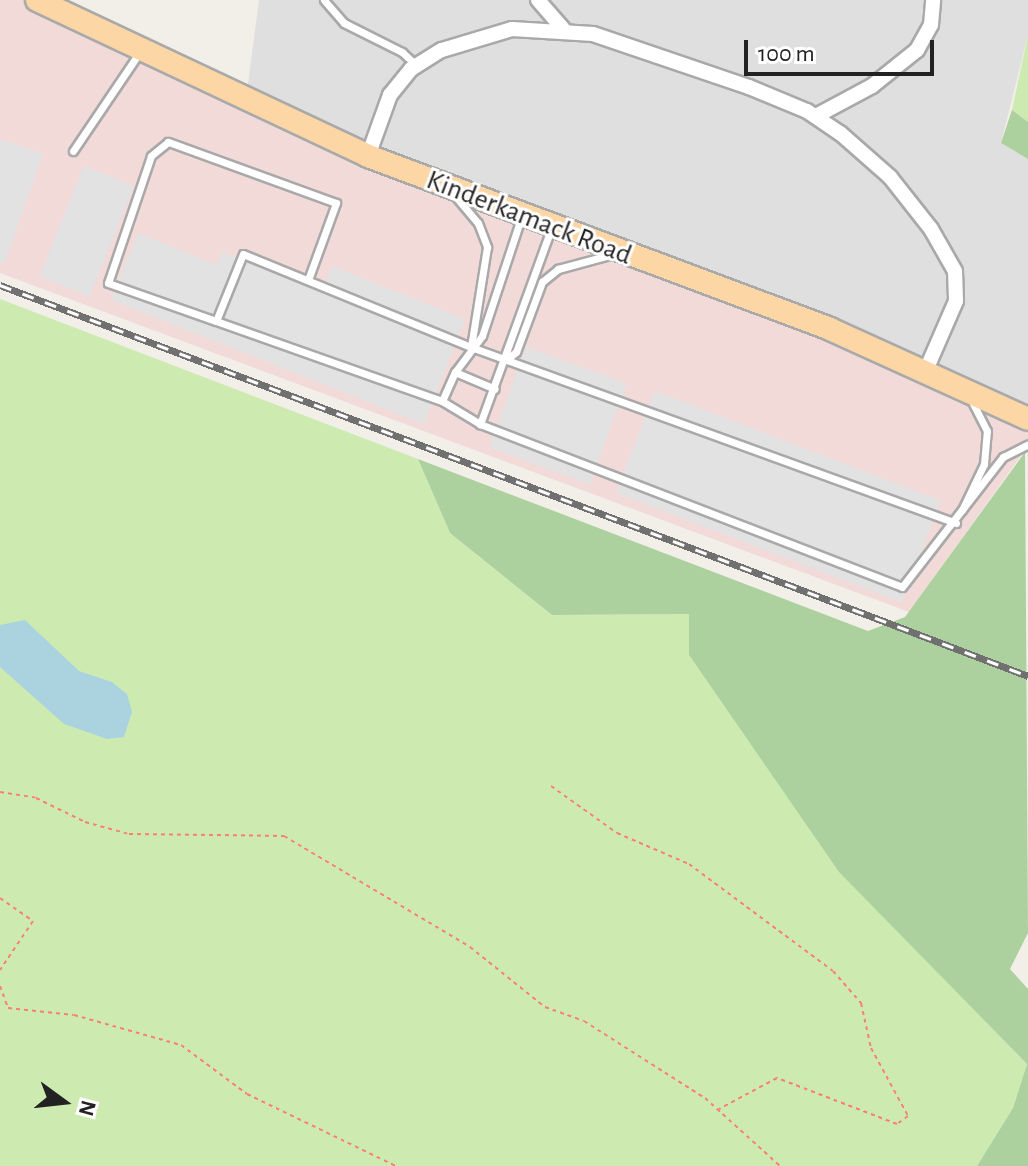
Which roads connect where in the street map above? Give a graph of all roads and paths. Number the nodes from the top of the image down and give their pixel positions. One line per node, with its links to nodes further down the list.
1 (37, 0): 6 (main road, Kinderkamack Road)
2 (324, 0): 7 (lane)
3 (538, 0): 5 (street)
4 (933, 0): 8 (street)
5 (563, 29): 7 (street); 8 (street)
6 (142, 49): 9 (lane); 10 (main road, Kinderkamack Road)
7 (416, 65): 10 (street)
8 (816, 116): 19 (street)
9 (73, 151)
10 (368, 156): 11 (main road, Kinderkamack Road)
11 (446, 187): 12 (main road, Kinderkamack Road); 17 (lane)
12 (521, 216): 13 (main road, Kinderkamack Road); 17 (lane)
13 (552, 227): 14 (main road, Kinderkamack Road); 18 (lane)
14 (620, 252): 18 (lane); 19 (main road, Kinderkamack Road)
15 (308, 280): 16 (lane); 16 (lane); 17 (lane)
16 (216, 321): 23 (lane)
17 (471, 347): 18 (lane); 20 (lane)
18 (506, 360): 21 (lane); 27 (lane)
19 (926, 370): 22 (main road, Kinderkamack Road)
20 (455, 372): 21 (lane); 23 (lane)
21 (495, 389): 25 (lane)
22 (967, 390): 24 (main road, Kinderkamack Road); 27 (lane)
23 (442, 401): 25 (lane)
24 (1028, 419)
25 (480, 424): 27 (lane)
26 (1028, 444): 27 (lane)
27 (956, 523)
28 (551, 786): 33 (path)
29 (0, 792): 33 (path)
30 (0, 898): 31 (path)
31 (0, 970)
32 (0, 986): 34 (path)
33 (718, 1109): 35 (path)
34 (396, 1166)
35 (780, 1166)

